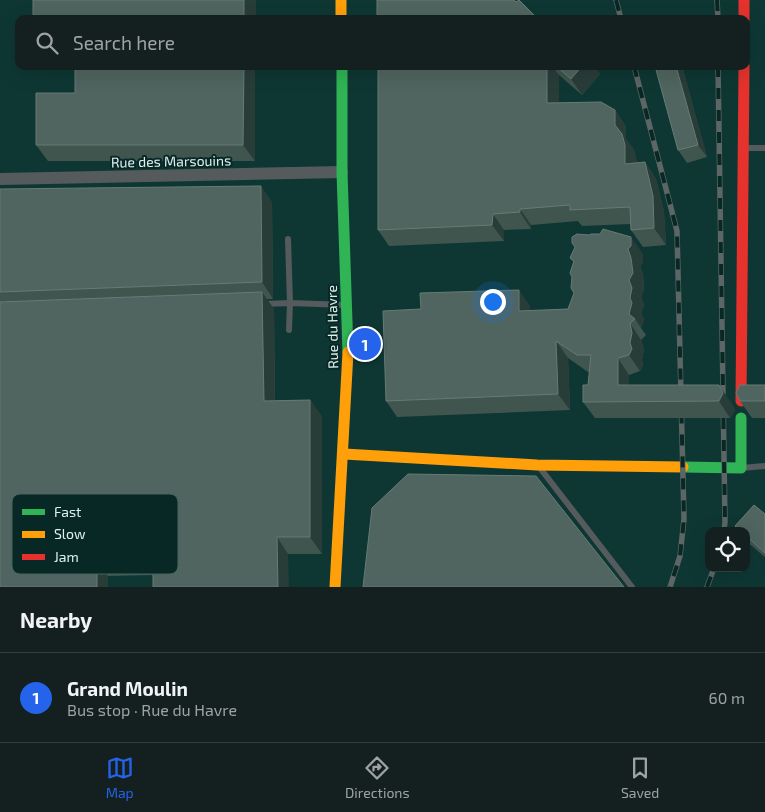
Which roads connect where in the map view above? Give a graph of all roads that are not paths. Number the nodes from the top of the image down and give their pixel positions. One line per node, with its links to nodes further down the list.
1 (341, 0): 3 (street)
2 (744, 0): 4 (street)
3 (342, 15)
4 (744, 15)
5 (342, 70): 9 (street, Rue du Havre)
6 (744, 70): 7 (street)
7 (744, 148): 8 (lane); 16 (street)
8 (765, 148)
9 (342, 172): 10 (street, Rue des Marsouins); 14 (street, Rue du Havre)
10 (0, 179)
11 (288, 239): 12 (lane)
12 (290, 303): 13 (lane); 14 (lane); 15 (lane)
13 (261, 304)
14 (347, 306): 18 (street, Rue du Havre)
15 (289, 330)
16 (741, 401)
17 (741, 418): 21 (street)
18 (344, 454): 19 (street); 22 (street, Rue du Havre)
19 (537, 465): 21 (street); 23 (lane)
20 (765, 466): 21 (lane)
21 (741, 468)
22 (335, 587)
23 (632, 587)

